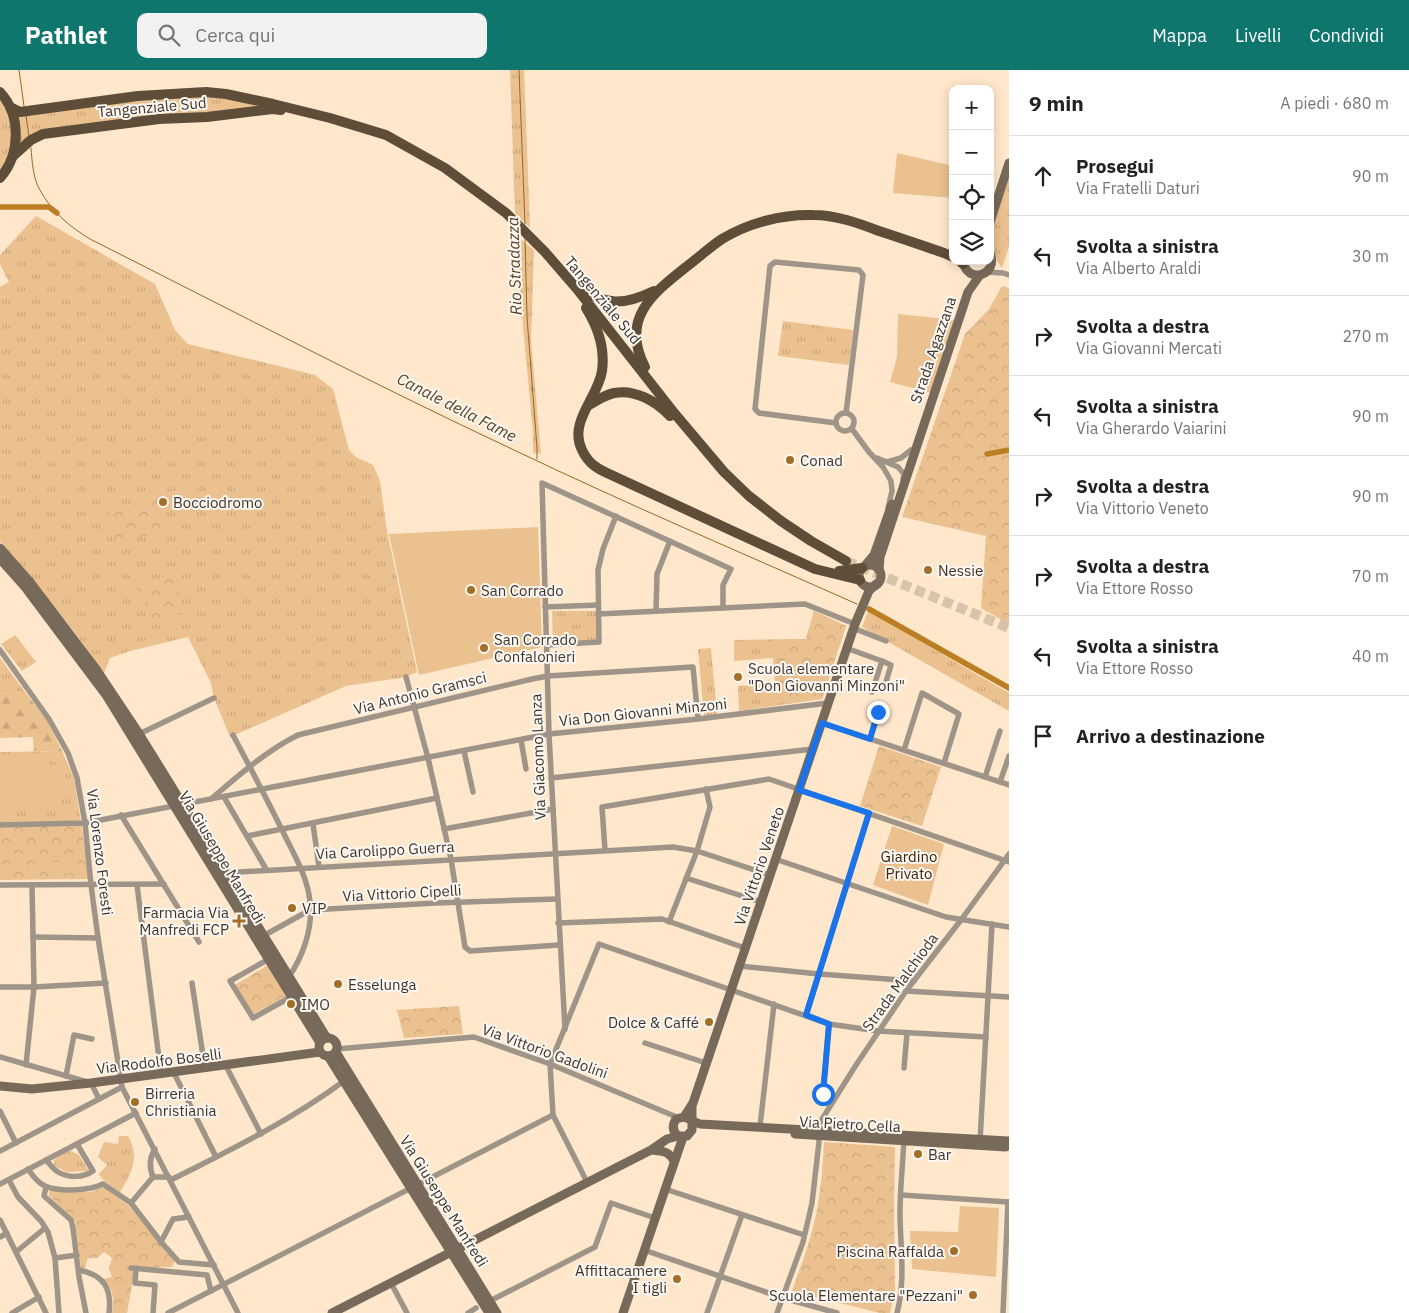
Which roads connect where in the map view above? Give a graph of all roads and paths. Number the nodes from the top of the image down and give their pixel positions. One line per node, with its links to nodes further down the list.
1 (0, 92): 2 (main road)
2 (10, 107): 3 (main road, Tangenziale Sud); 4 (main road)
3 (300, 112): 4 (main road, Tangenziale Sud); 10 (main road, Tangenziale Sud)
4 (13, 156): 6 (main road)
5 (1009, 163): 7 (main road)
6 (0, 178)
7 (991, 220)
8 (949, 254): 17 (main road)
9 (994, 260): 15 (street)
10 (553, 262): 16 (main road, Tangenziale Sud); 17 (main road)
11 (963, 265): 18 (main road)
12 (964, 265): 14 (main road)
13 (990, 265): 14 (main road)
14 (983, 274): 15 (street); 18 (main road)
15 (1006, 274)
16 (569, 280): 19 (main road); 20 (main road, Tangenziale Sud)
17 (660, 288): 20 (main road)
18 (968, 292): 22 (main road, Strada Agazzana)
19 (588, 405): 27 (main road); 38 (main road)
20 (672, 410): 27 (main road, Tangenziale Sud)
21 (846, 413): 23 (street); 23 (street); 24 (street)
22 (925, 418): 25 (main road); 31 (main road)
23 (836, 423): 24 (street)
24 (852, 429): 26 (street)
25 (911, 450): 28 (street); 29 (main road)
26 (869, 452): 28 (street); 31 (street)
27 (711, 458): 35 (main road, Tangenziale Sud)
28 (885, 462): 29 (street)
29 (903, 472): 31 (main road)
30 (616, 516): 32 (street); 42 (street); 43 (street, Via Giacomo Lanza)
31 (890, 518): 36 (main road); 37 (main road)
32 (670, 541): 44 (street); 45 (street)
33 (0, 548): 55 (main road, Via Giuseppe Manfredi)
34 (0, 559): 55 (main road, Via Giuseppe Manfredi)
35 (846, 561)
36 (863, 567): 37 (main road); 38 (main road); 39 (main road)
37 (879, 570): 40 (main road)
38 (830, 572): 39 (main road)
39 (861, 581): 40 (main road); 41 (main road)
40 (876, 584): 41 (main road)
41 (864, 598): 47 (main road, Via Vittorio Veneto)
42 (598, 605): 43 (street); 46 (street)
43 (545, 607): 49 (street, Via Giacomo Lanza)
44 (723, 608): 45 (street); 47 (street)
45 (656, 611): 46 (street)
46 (598, 614): 49 (street)
47 (854, 626): 48 (street); 50 (main road, Via Vittorio Veneto)
48 (886, 641)
49 (546, 645): 53 (street, Via Giacomo Lanza)
50 (846, 648): 52 (street); 59 (main road, Via Vittorio Veneto)
51 (0, 650): 93 (street, Via Lorenzo Foresti)
52 (882, 661): 56 (street); 57 (street)
53 (548, 676): 60 (street, Via Antonio Gramsci); 62 (street, Via Antonio Gramsci); 65 (street, Via Giacomo Lanza)
54 (406, 677): 60 (street)
55 (102, 684): 67 (main road, Via Giuseppe Manfredi)
56 (884, 689)
57 (872, 692)
58 (214, 698): 67 (street)
59 (828, 703): 62 (street, Via Don Giovanni Minzoni); 63 (main road, Via Vittorio Veneto)
60 (414, 708): 74 (street); 76 (street, Via Antonio Gramsci)
61 (878, 712): 68 (street)
62 (698, 719): 65 (street, Via Don Giovanni Minzoni)
63 (822, 723): 68 (street); 70 (main road, Via Vittorio Veneto)
64 (1000, 731): 78 (street)
65 (549, 734): 69 (street, Via Don Giovanni Minzoni); 79 (street, Via Giacomo Lanza)
66 (233, 735): 76 (street)
67 (136, 736): 89 (main road, Via Giuseppe Manfredi)
68 (870, 739): 71 (street)
69 (521, 740): 72 (street, Via Don Giovanni Minzoni); 77 (street)
70 (813, 749): 79 (street); 84 (main road, Via Vittorio Veneto)
71 (904, 750): 75 (street); 75 (street)
72 (464, 751): 74 (street, Via Don Giovanni Minzoni); 85 (street)
73 (1009, 756): 80 (street)
74 (428, 758): 82 (street, Via Don Giovanni Minzoni); 87 (street)
75 (944, 763): 78 (street)
76 (250, 766): 82 (street); 88 (street, Via Antonio Gramsci)
77 (526, 769)
78 (985, 777): 80 (street)
79 (551, 778): 90 (street, Via Giacomo Lanza)
80 (1000, 782): 81 (street)
81 (1009, 785)
82 (262, 789): 86 (street, Via Don Giovanni Minzoni); 97 (street)
83 (706, 789): 84 (street); 99 (street); 100 (street)
84 (799, 790): 91 (street); 104 (main road, Via Vittorio Veneto)
85 (473, 792)
86 (224, 796): 88 (street, Via Don Giovanni Minzoni); 98 (street)
87 (437, 798): 94 (street); 96 (street)
88 (211, 799): 89 (street, Via Don Giovanni Minzoni)
89 (178, 804): 92 (street, Via Don Giovanni Minzoni); 109 (main road, Via Giuseppe Manfredi)
90 (553, 809): 96 (street); 101 (street, Via Giacomo Lanza)
91 (869, 813): 105 (street); 113 (street)
92 (121, 815): 93 (street, Via Don Giovanni Minzoni); 112 (street)
93 (85, 823): 95 (street, Via Don Giovanni Minzoni); 116 (street, Via Lorenzo Foresti)
94 (313, 824): 97 (street); 106 (street)
95 (0, 825)
96 (444, 828): 103 (street)
97 (282, 830): 98 (street); 107 (street)
98 (247, 836): 108 (street)
99 (605, 850): 100 (street, Via Carolippo Guerra); 101 (street, Via Carolippo Guerra)
100 (697, 851): 110 (street, Via Carolippo Guerra); 111 (street)
101 (554, 853): 103 (street, Via Carolippo Guerra); 118 (street, Via Giacomo Lanza)
102 (1009, 854): 105 (street, Strada Malchioda)
103 (451, 859): 106 (street, Via Carolippo Guerra); 120 (street)
104 (775, 859): 110 (main road, Via Vittorio Veneto); 113 (street)
105 (1006, 861): 122 (street, Strada Malchioda)
106 (320, 866): 107 (street, Via Carolippo Guerra)
107 (300, 868): 108 (street, Via Carolippo Guerra); 121 (street)
108 (266, 869): 109 (street, Via Carolippo Guerra)
109 (221, 874): 129 (main road, Via Giuseppe Manfredi)
110 (770, 875): 119 (main road, Via Vittorio Veneto)
111 (686, 878): 119 (street); 123 (street)
112 (164, 884): 117 (street); 130 (street)
113 (848, 884): 122 (street); 135 (street)
114 (0, 885): 115 (street)
115 (32, 885): 116 (street); 127 (street)
116 (91, 885): 117 (street); 128 (street, Via Lorenzo Foresti)
117 (137, 885): 165 (street)
118 (557, 899): 120 (street, Via Vittorio Cipelli); 124 (street, Via Giacomo Lanza)
119 (761, 902): 132 (main road, Via Vittorio Veneto)
120 (457, 903): 121 (street, Via Vittorio Cipelli); 131 (street)
121 (310, 910): 129 (street, Via Vittorio Cipelli); 136 (street)
122 (961, 920): 125 (street); 137 (street, Strada Malchioda)
123 (669, 922): 124 (street); 132 (street)
124 (558, 923): 131 (street, Via Giacomo Lanza)
125 (992, 924): 126 (street); 144 (street)
126 (1009, 927)
127 (33, 937): 128 (street); 141 (street)
128 (98, 938): 138 (street, Via Lorenzo Foresti)
129 (260, 938): 133 (main road, Via Giuseppe Manfredi); 136 (main road, Via Giuseppe Manfredi)
130 (199, 942)
131 (559, 945): 150 (street, Via Giacomo Lanza)
132 (745, 948): 134 (main road, Via Vittorio Veneto)
133 (269, 959): 136 (main road, Via Giuseppe Manfredi); 145 (street)
134 (739, 966): 135 (street); 142 (main road, Via Vittorio Veneto)
135 (819, 974): 137 (street); 148 (street)
136 (286, 980): 145 (main road, Via Giuseppe Manfredi); 156 (main road, Via Giuseppe Manfredi)
137 (914, 981): 143 (street, Strada Malchioda)
138 (106, 983): 141 (street); 169 (street, Via Lorenzo Foresti)
139 (192, 983): 163 (street)
140 (0, 987): 141 (street)
141 (34, 987): 160 (street)
142 (731, 991): 147 (street); 150 (street); 158 (main road, Via Vittorio Veneto)
143 (906, 991): 144 (street); 151 (street, Strada Malchioda)
144 (988, 996): 146 (street); 153 (street)
145 (291, 997): 156 (main road, Via Giuseppe Manfredi)
146 (1009, 997)
147 (774, 1004): 148 (street); 177 (street)
148 (806, 1015): 149 (street)
149 (829, 1024): 151 (street); 171 (street)
150 (564, 1029): 159 (street)
151 (878, 1031): 152 (street); 179 (street, Strada Malchioda)
152 (907, 1033): 153 (street); 162 (street)
153 (986, 1037): 185 (street)
154 (92, 1039): 166 (street)
155 (645, 1043): 158 (street)
156 (328, 1048): 159 (street, Via Vittorio Gadolini); 161 (main road, Via Rodolfo Boselli); 167 (main road, Via Giuseppe Manfredi); 202 (main road, Via Giuseppe Manfredi)
157 (0, 1057): 160 (street)
158 (706, 1063): 176 (main road, Via Vittorio Veneto)
159 (550, 1064): 175 (street); 176 (street, Via Vittorio Gadolini)
160 (26, 1065): 166 (street)
161 (226, 1066): 163 (main road, Via Rodolfo Boselli); 180 (street)
162 (904, 1068)
163 (204, 1069): 164 (main road, Via Rodolfo Boselli)
164 (174, 1072): 165 (main road, Via Rodolfo Boselli); 192 (street)
165 (162, 1074): 169 (main road, Via Rodolfo Boselli)
166 (66, 1076): 168 (street)
167 (344, 1082): 180 (street); 202 (main road, Via Giuseppe Manfredi)
168 (91, 1083): 169 (main road, Via Rodolfo Boselli); 170 (main road, Via Rodolfo Boselli); 172 (street)
169 (121, 1083): 172 (street); 174 (street, Via Lorenzo Foresti)
170 (0, 1086)
171 (823, 1094)
172 (99, 1099): 186 (street)
173 (0, 1111): 186 (street)
174 (136, 1113): 187 (street); 189 (street, Via Lorenzo Foresti)
175 (553, 1115): 199 (street); 202 (street)
176 (685, 1118): 177 (main road, Via Pietro Cella); 178 (main road); 181 (main road, Via Vittorio Veneto)
177 (760, 1126): 179 (main road, Via Pietro Cella)
178 (673, 1127): 181 (main road); 183 (main road)
179 (818, 1133): 181 (main road, Via Pietro Cella); 182 (main road, Via Pietro Cella); 213 (street)
180 (261, 1134): 192 (street)
181 (684, 1136): 183 (main road, Via Pietro Cella); 194 (main road)
182 (904, 1138): 185 (main road, Via Pietro Cella); 204 (street)
183 (667, 1139): 190 (main road)
184 (1009, 1141): 185 (main road, Via Pietro Cella)
185 (980, 1142): 188 (main road, Via Pietro Cella)
186 (16, 1143): 191 (street)
187 (77, 1144): 193 (street); 193 (street)
188 (1009, 1147)
189 (155, 1149): 196 (street); 197 (street, Via Lorenzo Foresti)
190 (651, 1150): 194 (main road); 199 (main road)
191 (0, 1151)
192 (216, 1157): 197 (street)
193 (46, 1160): 195 (street)
194 (674, 1162): 203 (main road)
195 (28, 1170): 198 (street); 201 (street)
196 (153, 1176): 197 (street); 206 (street)
197 (170, 1179): 208 (street, Via Lorenzo Foresti)
198 (8, 1180): 200 (street); 211 (street)
199 (587, 1182): 217 (main road)
200 (0, 1184)
201 (46, 1186): 206 (street); 219 (street)
202 (415, 1187): 217 (main road, Via Giuseppe Manfredi); 227 (street)
203 (665, 1189): 207 (street); 209 (main road)
204 (901, 1195): 205 (street); 249 (street)
205 (1008, 1202): 250 (street)
206 (131, 1203): 215 (street)
207 (742, 1214): 213 (street); 225 (street)
208 (188, 1217): 215 (street); 222 (street, Via Lorenzo Foresti)
209 (655, 1218): 216 (main road); 231 (street)
210 (0, 1220): 212 (street)
211 (45, 1228): 218 (street); 220 (street)
212 (7, 1233): 214 (street); 218 (street)
213 (804, 1235): 230 (street)
214 (0, 1237)
215 (161, 1242): 221 (street)
216 (644, 1250): 225 (street); 245 (main road)
217 (455, 1251): 226 (main road); 231 (main road, Via Giuseppe Manfredi)
218 (16, 1252): 229 (street)
219 (77, 1255): 220 (street); 223 (street)
220 (55, 1258): 234 (street)
221 (179, 1262): 222 (street); 224 (street)
222 (214, 1265): 227 (street, Via Lorenzo Foresti)
223 (78, 1270): 235 (street); 236 (street)
224 (177, 1272): 228 (street); 237 (street)
225 (720, 1276): 230 (street); 246 (street)
226 (391, 1282): 240 (main road); 241 (street)
227 (223, 1284): 228 (street); 239 (street, Via Lorenzo Foresti)
228 (211, 1291): 238 (street)
229 (39, 1297): 232 (street); 233 (street)
230 (783, 1298): 247 (street); 248 (street)
231 (483, 1305): 242 (street); 243 (main road, Via Giuseppe Manfredi); 244 (main road, Via Giuseppe Manfredi)
232 (12, 1313)
233 (46, 1313)
234 (59, 1313)
235 (86, 1313)
236 (109, 1313)
237 (153, 1313)
238 (168, 1313)
239 (238, 1313)
240 (332, 1313)
241 (407, 1313)
242 (468, 1313)
243 (489, 1313)
244 (497, 1313)
245 (623, 1313)
246 (707, 1313)
247 (777, 1313)
248 (837, 1313)
249 (897, 1313)
250 (1003, 1313)

